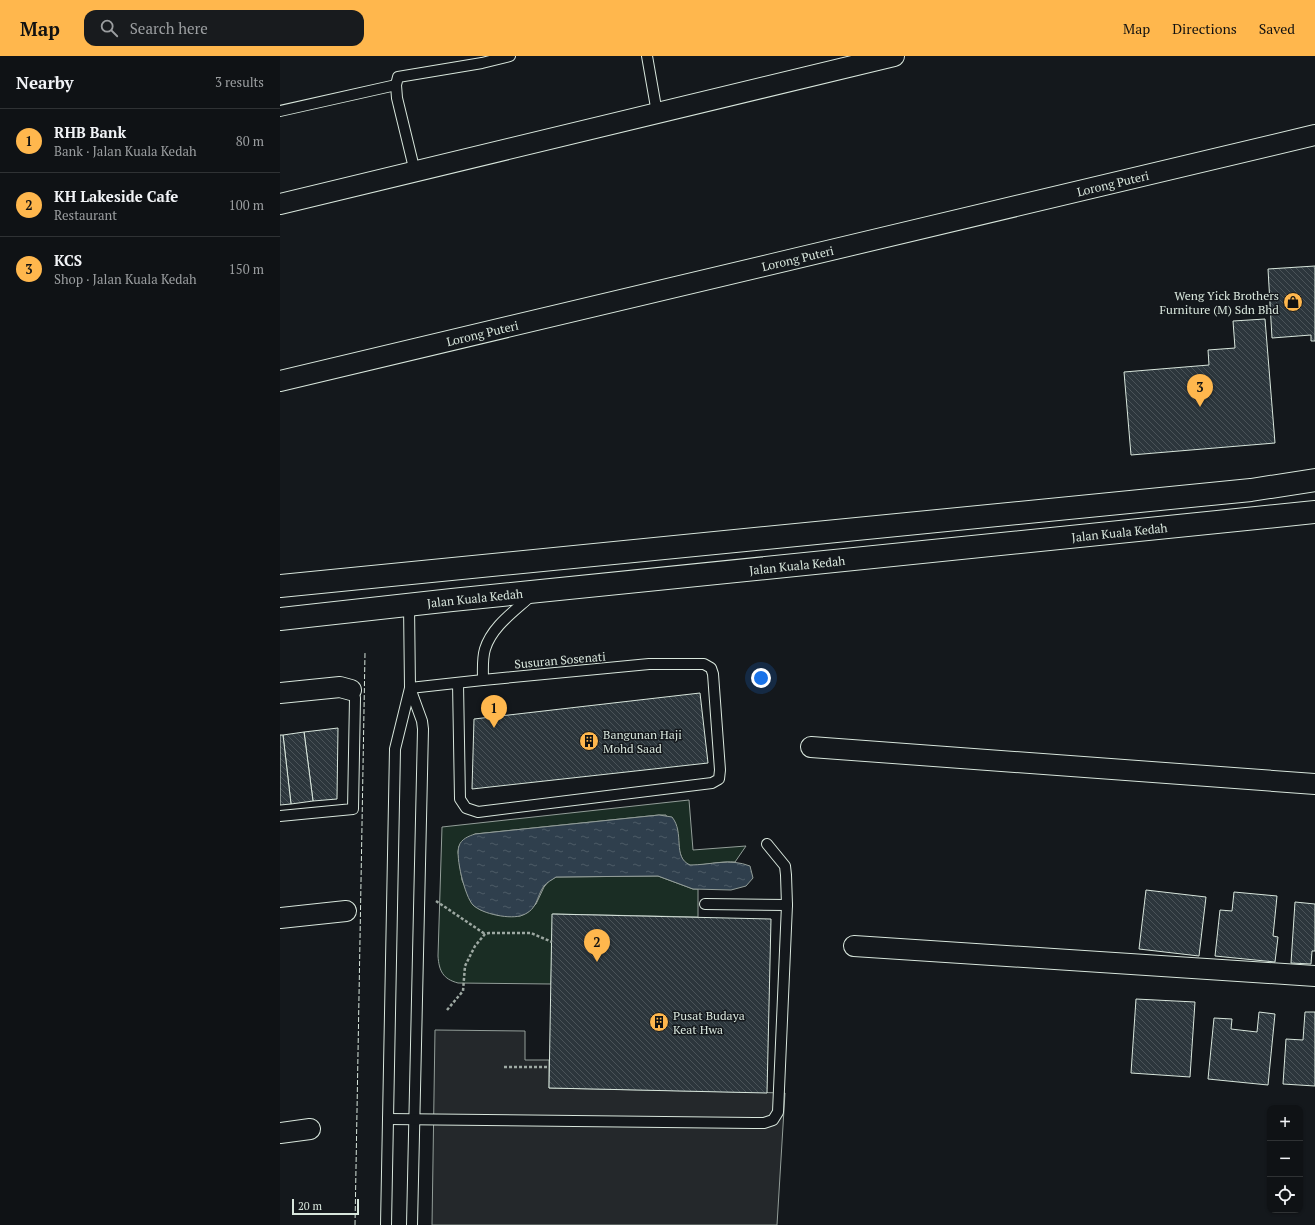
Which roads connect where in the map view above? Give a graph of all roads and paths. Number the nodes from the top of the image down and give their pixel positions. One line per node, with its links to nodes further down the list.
1 (510, 56): 4 (lane)
2 (647, 56): 7 (lane)
3 (894, 56): 7 (street)
4 (481, 59): 5 (lane)
5 (396, 85): 6 (lane); 9 (lane)
6 (280, 111)
7 (657, 113): 9 (street)
8 (1315, 135): 11 (street, Lorong Puteri)
9 (415, 172): 10 (street)
10 (280, 204)
11 (280, 381)
12 (1315, 480): 14 (main road)
13 (1315, 512): 15 (main road, Jalan Kuala Kedah)
14 (280, 586)
15 (535, 592): 16 (main road, Jalan Kuala Kedah); 18 (lane)
16 (408, 605): 17 (main road, Jalan Kuala Kedah); 20 (lane)
17 (280, 619)
18 (483, 680): 19 (lane, Susuran Sosenati); 19 (lane, Susuran Sosenati)
19 (458, 683): 20 (lane, Susuran Sosenati)
20 (410, 688): 27 (lane); 39 (lane)
21 (351, 690): 22 (street); 25 (lane)
22 (280, 693)
23 (811, 746): 24 (street)
24 (1315, 784)
25 (280, 816)
26 (767, 844): 29 (lane)
27 (419, 890): 32 (path); 40 (lane)
28 (705, 904): 29 (lane)
29 (787, 905): 40 (lane)
30 (346, 911): 31 (street)
31 (280, 918)
32 (485, 934): 33 (path); 36 (path)
33 (552, 942)
34 (854, 946): 35 (street)
35 (1315, 976)
36 (447, 1010)
37 (504, 1067): 38 (path)
38 (549, 1067)
39 (388, 1119): 40 (lane); 43 (lane)
40 (414, 1119): 44 (lane)
41 (310, 1129): 42 (street)
42 (280, 1133)
43 (386, 1225)
44 (412, 1225)

